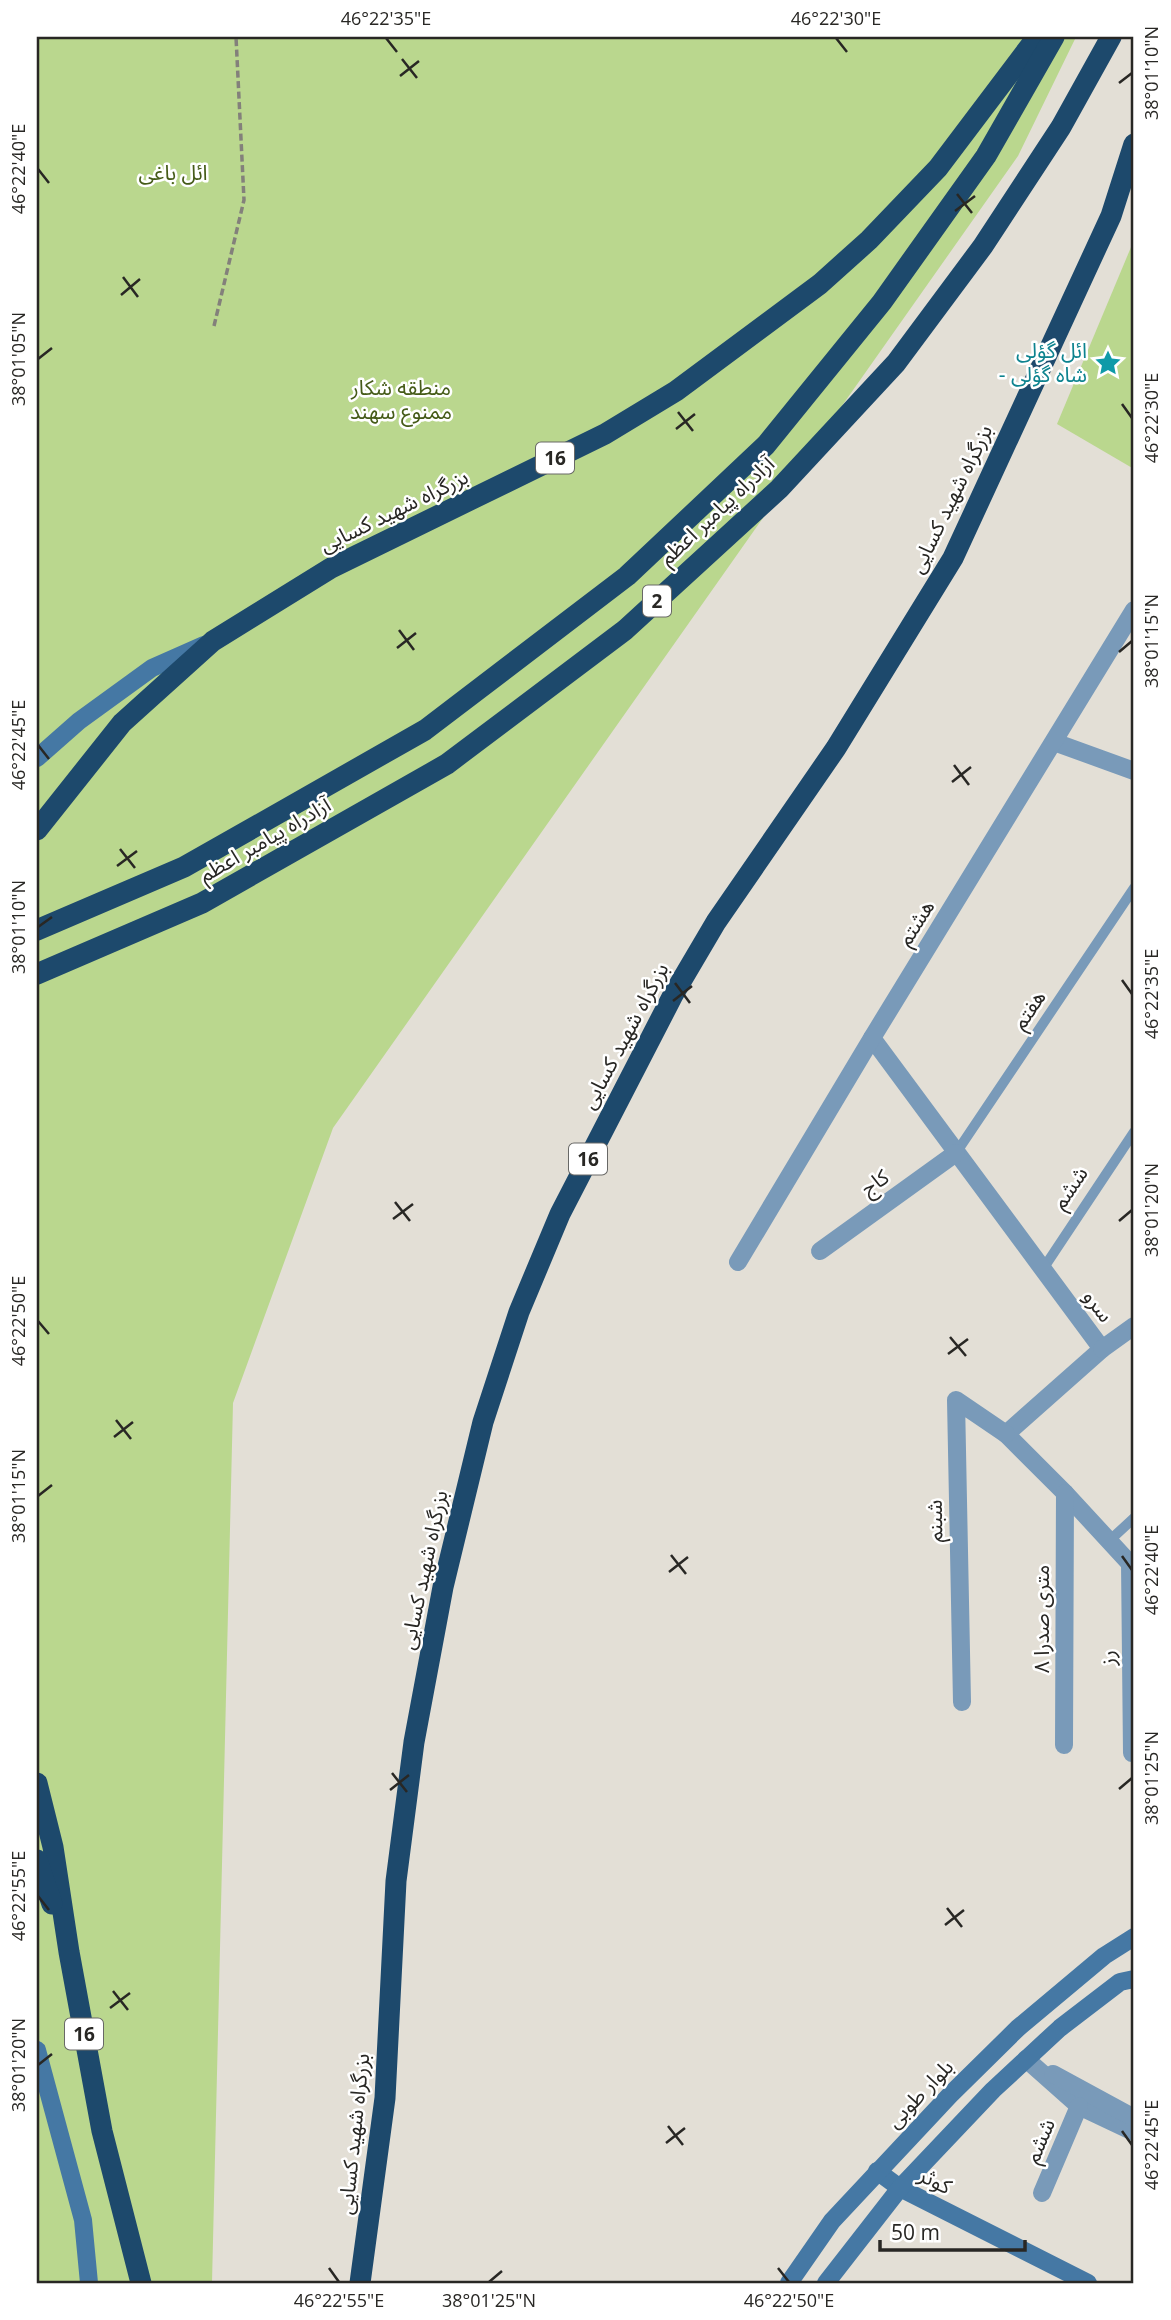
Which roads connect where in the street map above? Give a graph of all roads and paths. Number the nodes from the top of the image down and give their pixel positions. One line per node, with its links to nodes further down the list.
1 (236, 37): 6 (path)
2 (1037, 37): 8 (highway, بزرگراه شهید کسایی / 16)
3 (1054, 37): 14 (highway, آزادراه پیامبر اعظم / 2)
4 (1111, 37): 15 (highway, آزادراه پیامبر اعظم / 2)
5 (1134, 144): 49 (highway, بزرگراه شهید کسایی / 16)
6 (214, 326)
7 (1134, 610): 9 (street, هشتم)
8 (214, 641): 10 (main road); 12 (highway, بزرگراه شهید کسایی / 16)
9 (1054, 742): 11 (street); 16 (street, هشتم)
10 (37, 758)
11 (1134, 771)
12 (37, 830)
13 (1134, 888): 18 (lane, هفتم)
14 (38, 930)
15 (37, 974)
16 (872, 1038): 18 (street, سرو); 20 (street, هشتم)
17 (1134, 1132): 21 (lane, ششم)
18 (957, 1153): 19 (street, کاج); 21 (street, سرو)
19 (820, 1251)
20 (738, 1262)
21 (1043, 1269): 23 (street, سرو)
22 (1134, 1326): 23 (street)
23 (1102, 1349): 24 (street, سرو)
24 (1006, 1434): 25 (street); 29 (street, شبنم)
25 (1065, 1493): 27 (street); 30 (street, ۸ متری صدرا)
26 (1134, 1518): 27 (lane)
27 (1109, 1541): 28 (street)
28 (1132, 1566): 31 (street, رز)
29 (962, 1702)
30 (1064, 1745)
31 (1132, 1753)
32 (37, 1783): 36 (highway, 16)
33 (37, 1860): 36 (highway)
34 (1134, 1937): 37 (main road, بلوار طوبی)
35 (1134, 1951): 37 (main road)
36 (69, 1952): 48 (highway, 16)
37 (1104, 1956): 44 (main road, بلوار طوبی)
38 (1127, 1980): 40 (main road)
39 (37, 2050): 47 (main road)
40 (1026, 2059): 41 (street); 42 (street); 45 (main road)
41 (1079, 2106): 43 (street); 46 (street, ششم)
42 (1134, 2118)
43 (1134, 2132)
44 (877, 2171): 45 (main road, کوثر); 50 (main road, بلوار طوبی)
45 (900, 2188): 51 (main road); 52 (main road, کوثر)
46 (1042, 2193)
47 (89, 2283)
48 (141, 2283)
49 (360, 2283)
50 (789, 2283)
51 (826, 2283)
52 (1088, 2283)

